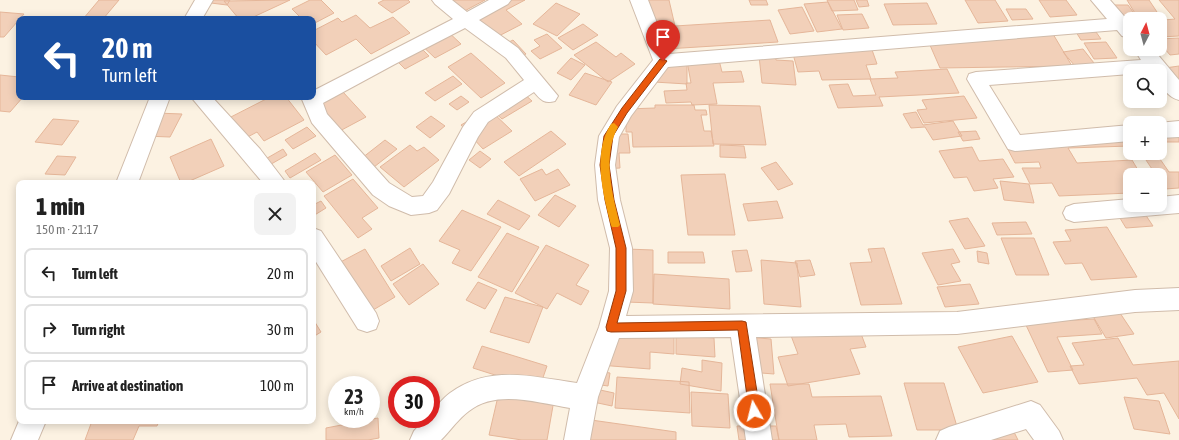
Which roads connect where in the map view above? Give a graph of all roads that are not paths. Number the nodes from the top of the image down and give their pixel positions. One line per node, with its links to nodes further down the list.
1 (204, 0): 7 (street)
2 (441, 0): 8 (street)
3 (502, 0): 8 (street)
4 (639, 0): 12 (street)
5 (1121, 0): 6 (street)
6 (1101, 1): 9 (street)
7 (195, 16)
8 (466, 20): 17 (street); 20 (street)
9 (1123, 27)
10 (1123, 29): 12 (street)
11 (1149, 56): 13 (street)
12 (663, 61): 32 (street)
13 (1156, 64)
14 (1123, 68): 23 (street)
15 (1167, 78): 16 (street)
16 (1179, 94)
17 (316, 95)
18 (159, 100): 24 (street)
19 (204, 100): 25 (street)
20 (312, 100)
21 (1179, 129): 22 (street)
22 (1167, 130)
23 (1123, 134)
24 (128, 180)
25 (273, 180)
26 (1179, 204): 27 (street)
27 (1074, 213)
28 (316, 243): 30 (street)
29 (1179, 300): 31 (street)
30 (367, 321)
31 (742, 326): 32 (street); 38 (street)
32 (611, 327): 33 (street)
33 (584, 398): 36 (street); 37 (street)
34 (32, 424): 35 (street)
35 (24, 440)
36 (423, 440)
37 (577, 440)
38 (759, 440)
39 (950, 440): 40 (street)
40 (1050, 440)

